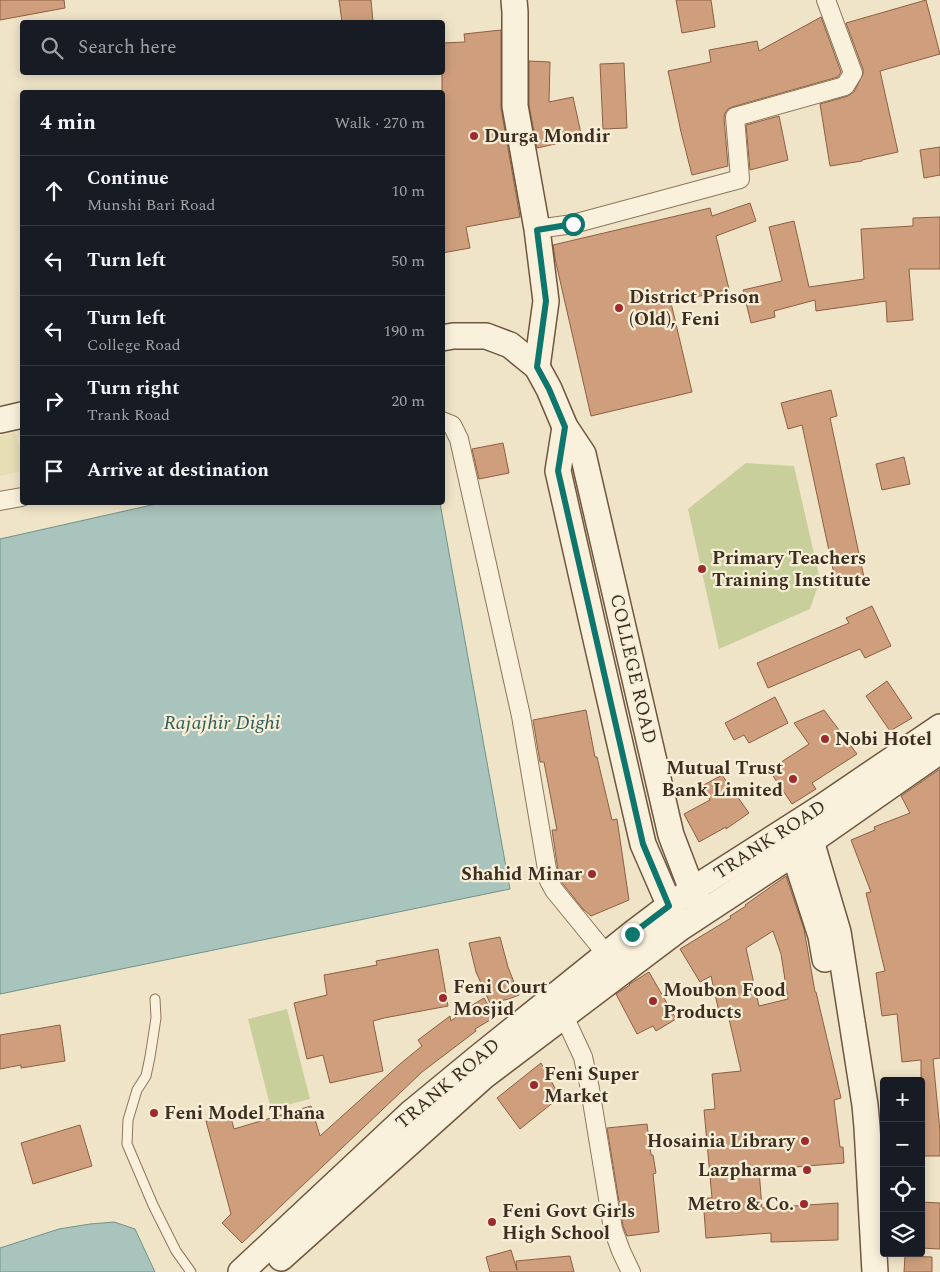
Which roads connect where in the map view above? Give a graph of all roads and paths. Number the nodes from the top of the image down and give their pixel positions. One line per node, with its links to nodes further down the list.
1 (514, 0): 3 (main road)
2 (826, 0): 3 (street)
3 (537, 230): 5 (main road)
4 (445, 337): 5 (main road, COLLEGE ROAD)
5 (537, 367): 9 (main road, COLLEGE ROAD)
6 (20, 415): 7 (main road)
7 (0, 420)
8 (445, 422): 17 (street)
9 (565, 427): 15 (main road, COLLEGE ROAD); 16 (main road, COLLEGE ROAD)
10 (20, 497): 11 (street)
11 (0, 501)
12 (940, 727): 15 (main road, TRANK ROAD)
13 (940, 751): 14 (main road, TRANK ROAD)
14 (802, 847): 15 (main road, TRANK ROAD); 24 (main road); 25 (main road)
15 (698, 901): 16 (main road, TRANK ROAD)
16 (674, 917): 17 (main road, TRANK ROAD); 19 (main road, TRANK ROAD)
17 (607, 955): 21 (main road, TRANK ROAD)
18 (155, 999): 20 (lane)
19 (564, 1016): 22 (main road, TRANK ROAD); 23 (street)
20 (190, 1272)
21 (241, 1272)
22 (265, 1272)
23 (632, 1272)
24 (859, 1272)
25 (875, 1272)

